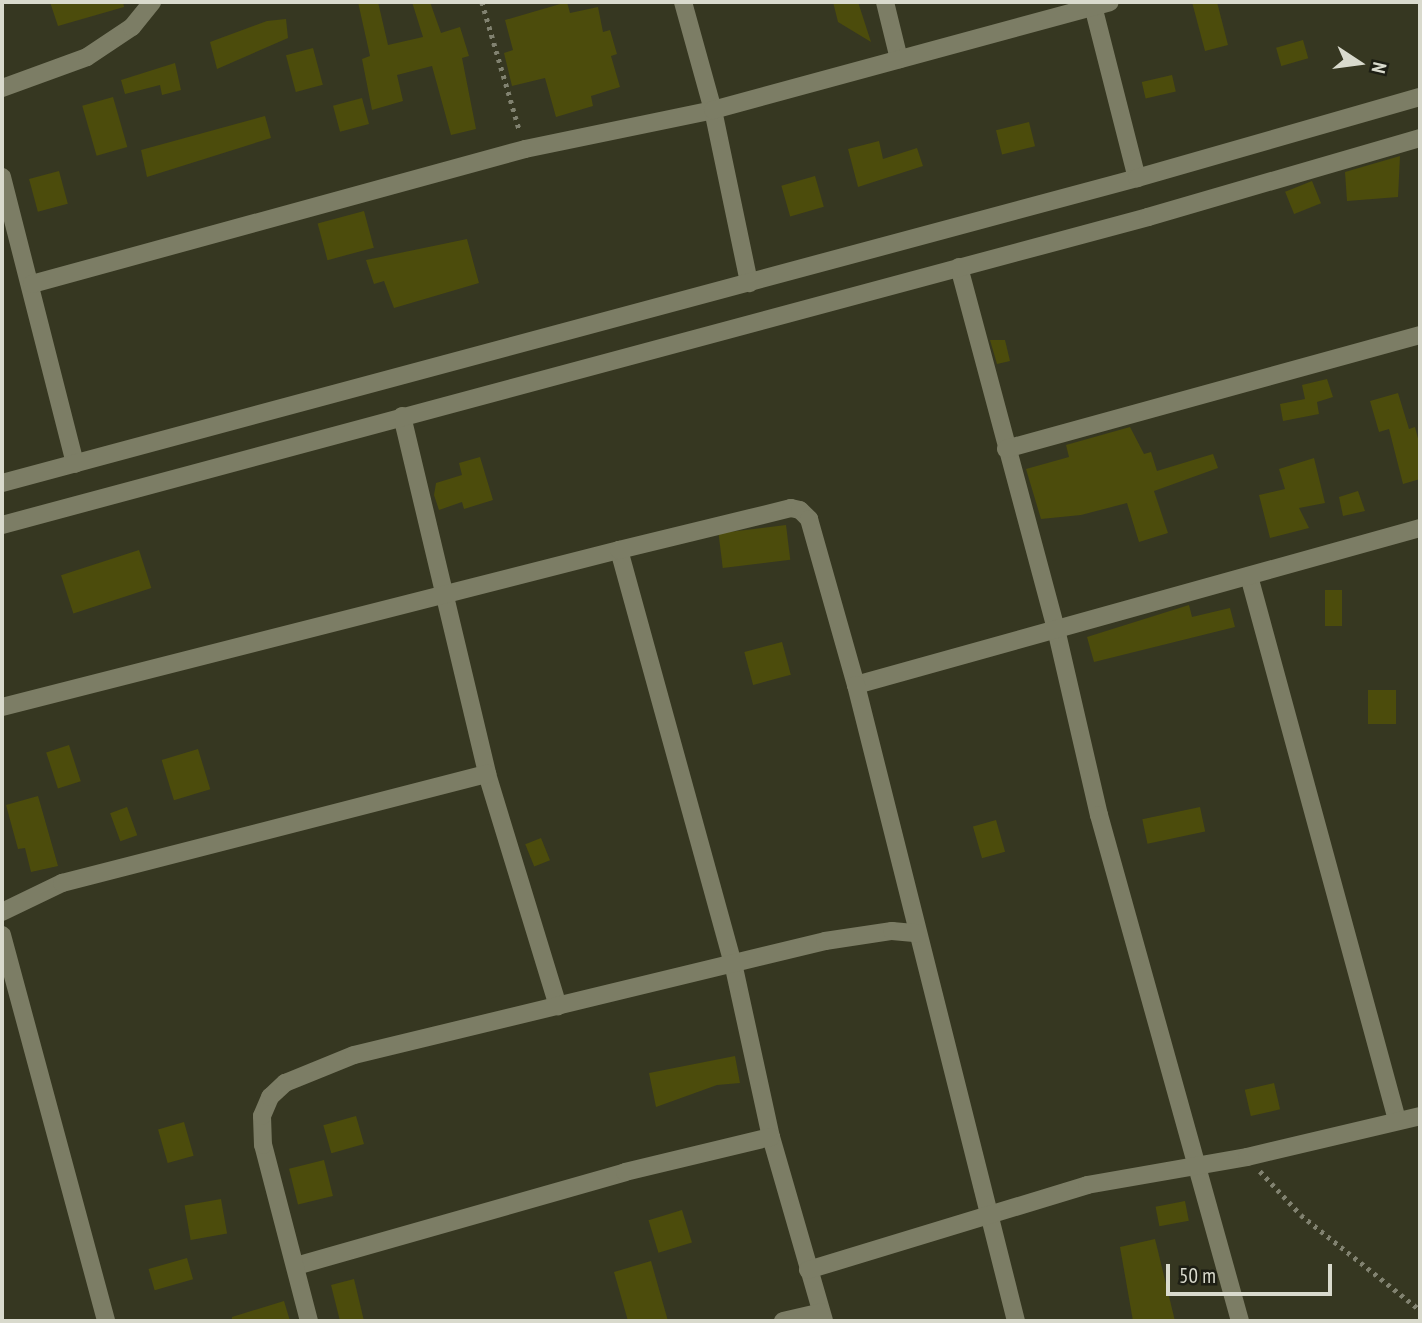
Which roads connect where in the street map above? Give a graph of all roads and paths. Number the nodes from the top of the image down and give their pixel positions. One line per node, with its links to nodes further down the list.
1 (152, 2): 7 (street)
2 (482, 2): 11 (path)
3 (683, 2): 9 (street)
4 (885, 2): 6 (street)
5 (1098, 3): 6 (street); 13 (street)
6 (899, 59): 9 (street)
7 (2, 88)
8 (1420, 97): 13 (street)
9 (713, 110): 11 (street); 15 (street)
10 (1420, 138): 14 (street)
11 (525, 149): 16 (street)
12 (2, 177): 16 (street)
13 (1137, 178): 15 (street)
14 (959, 267): 18 (street); 19 (street)
15 (749, 283): 20 (street)
16 (32, 284): 20 (street)
17 (1420, 335): 19 (street)
18 (402, 416): 22 (street); 26 (street)
19 (1006, 449): 27 (street)
20 (75, 464): 21 (street)
21 (2, 483)
22 (2, 525)
23 (1420, 528): 25 (street)
24 (619, 550): 26 (street); 28 (street); 34 (street)
25 (1249, 576): 27 (street); 37 (street)
26 (447, 592): 29 (street); 30 (street)
27 (1056, 629): 28 (street); 40 (street)
28 (856, 685): 32 (street)
29 (2, 707)
30 (487, 774): 31 (street); 35 (street)
31 (2, 912)
32 (917, 933): 34 (street); 41 (street)
33 (2, 935): 46 (street)
34 (733, 963): 35 (street); 38 (street)
35 (558, 1006): 42 (street)
36 (1420, 1116): 37 (street)
37 (1397, 1120): 39 (street)
38 (771, 1137): 42 (street); 43 (street)
39 (1247, 1157): 40 (street); 44 (path)
40 (1196, 1164): 41 (street); 50 (street)
41 (987, 1213): 43 (street); 49 (street)
42 (296, 1266): 47 (street)
43 (808, 1270): 45 (street)
44 (1420, 1310)
45 (822, 1316): 48 (street)
46 (106, 1321)
47 (309, 1321)
48 (783, 1321)
49 (1016, 1321)
50 (1240, 1321)

